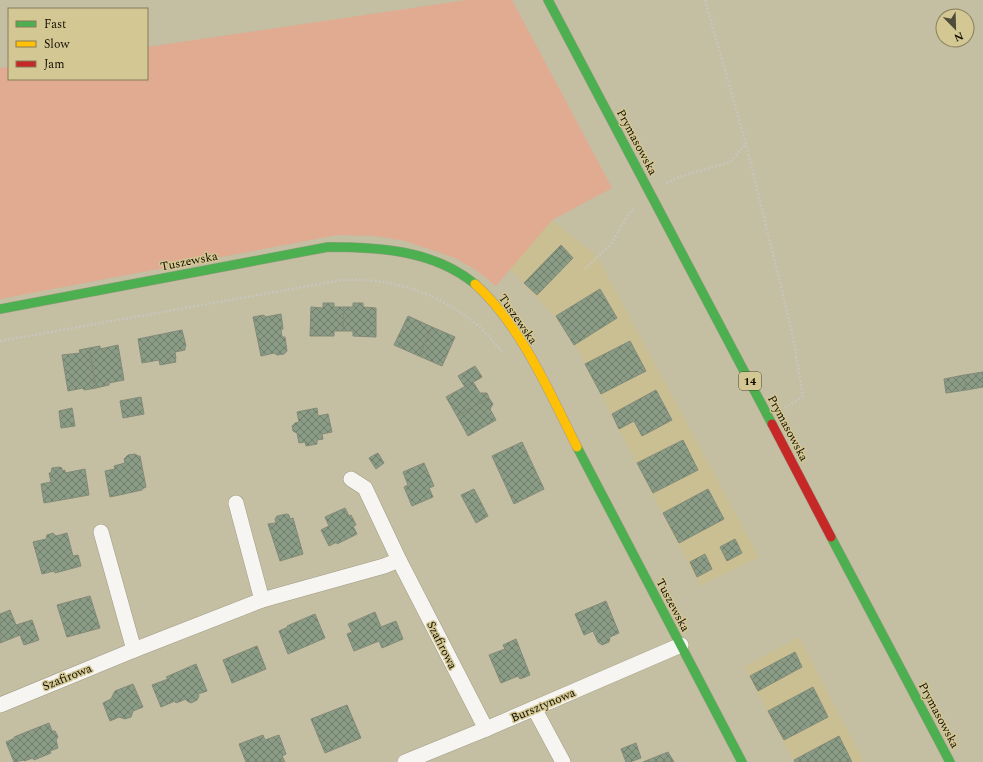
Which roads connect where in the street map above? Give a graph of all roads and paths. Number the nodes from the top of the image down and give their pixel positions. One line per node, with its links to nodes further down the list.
1 (548, 0): 20 (street, Prymasowska / 14)
2 (705, 0): 6 (path)
3 (0, 309): 12 (street, Tuszewska)
4 (0, 341): 5 (path)
5 (506, 356)
6 (784, 408)
7 (351, 479): 10 (street, Szafirowa)
8 (236, 503): 11 (street)
9 (101, 532): 13 (street)
10 (399, 560): 11 (street, Szafirowa); 16 (street, Szafirowa)
11 (262, 600): 13 (street, Szafirowa)
12 (681, 645): 15 (street, Bursztynowa); 19 (street, Tuszewska)
13 (134, 650): 14 (street, Szafirowa)
14 (0, 705)
15 (534, 708): 16 (street, Bursztynowa); 18 (street)
16 (486, 729): 17 (street, Bursztynowa)
17 (404, 762)
18 (564, 762)
19 (742, 762)
20 (950, 762)

